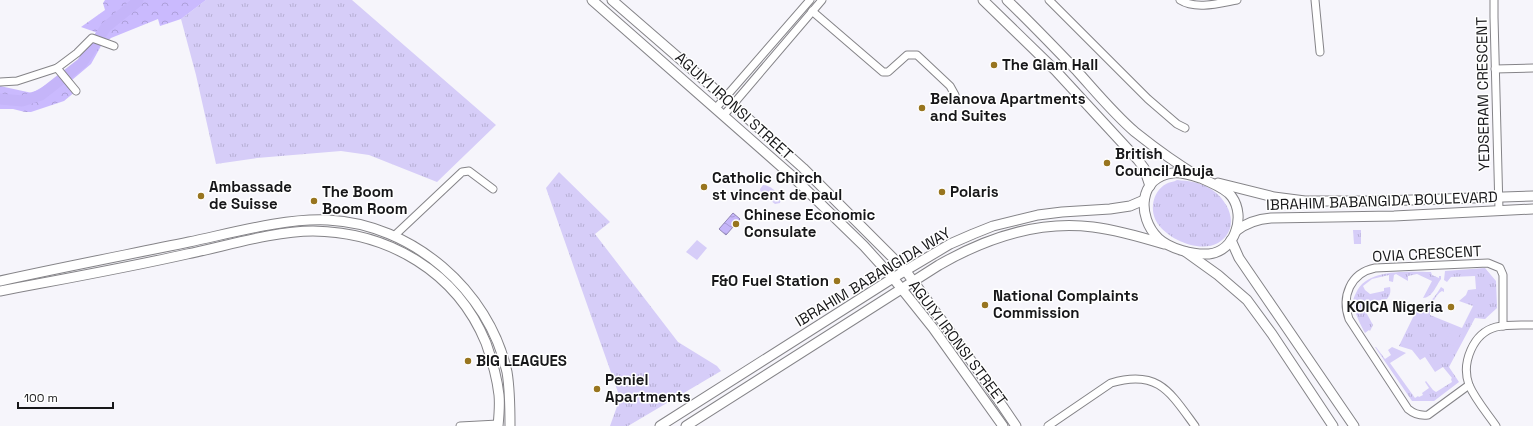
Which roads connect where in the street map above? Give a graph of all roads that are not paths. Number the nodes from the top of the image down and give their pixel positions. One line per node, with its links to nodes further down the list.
1 (592, 0): 23 (main road, AGUIYI IRONSI STREET)
2 (612, 0): 21 (main road, AGUIYI IRONSI STREET)
3 (810, 0): 21 (street)
4 (822, 0): 12 (street)
5 (983, 0): 27 (main road)
6 (1007, 0): 26 (main road)
7 (1049, 0): 25 (street)
8 (1180, 0): 9 (street)
9 (1237, 0)
10 (1315, 0): 14 (street)
11 (1494, 0): 17 (street, YEDSERAM CRESCENT)
12 (812, 11): 20 (street); 22 (street)
13 (114, 46): 15 (street)
14 (1320, 52)
15 (57, 68): 18 (street); 19 (street)
16 (1533, 68): 17 (street)
17 (1495, 69): 30 (street, YEDSERAM CRESCENT)
18 (0, 82)
19 (76, 91)
20 (955, 95)
21 (725, 98): 22 (main road, AGUIYI IRONSI STREET); 23 (street)
22 (733, 104): 24 (street); 39 (main road, AGUIYI IRONSI STREET)
23 (716, 108): 24 (main road, AGUIYI IRONSI STREET)
24 (724, 115): 40 (main road, AGUIYI IRONSI STREET)
25 (1185, 128)
26 (1203, 179): 27 (main road); 30 (main road, IBRAHIM BABANGIDA BOULEVARD); 34 (main road)
27 (1150, 186): 31 (main road)
28 (493, 189): 35 (street)
29 (1533, 196): 30 (main road, IBRAHIM BABANGIDA BOULEVARD)
30 (1499, 198): 33 (street, YEDSERAM CRESCENT)
31 (1144, 200): 37 (main road); 39 (main road, IBRAHIM BABANGIDA WAY)
32 (1533, 209): 33 (main road, IBRAHIM BABANGIDA BOULEVARD)
33 (1500, 210): 34 (main road, IBRAHIM BABANGIDA BOULEVARD)
34 (1236, 231): 36 (main road)
35 (394, 236): 41 (main road); 50 (main road)
36 (1231, 240): 38 (main road); 58 (main road)
37 (1168, 245): 38 (main road); 42 (main road, IBRAHIM BABANGIDA WAY)
38 (1183, 250): 57 (main road)
39 (905, 270): 40 (main road, IBRAHIM BABANGIDA WAY); 42 (main road, AGUIYI IRONSI STREET)
40 (892, 278): 43 (main road, AGUIYI IRONSI STREET); 51 (main road, IBRAHIM BABANGIDA WAY)
41 (0, 281)
42 (915, 281): 43 (main road, IBRAHIM BABANGIDA WAY); 54 (main road, AGUIYI IRONSI STREET)
43 (902, 290): 52 (main road, IBRAHIM BABANGIDA WAY); 53 (main road, AGUIYI IRONSI STREET)
44 (0, 291): 48 (main road)
45 (1533, 324): 46 (street)
46 (1503, 326): 47 (street); 47 (street, OVIA CRESCENT)
47 (1469, 385): 59 (street)
48 (498, 425): 49 (street)
49 (460, 426)
50 (510, 426)
51 (660, 426)
52 (686, 426)
53 (1003, 426)
54 (1016, 426)
55 (1048, 426): 56 (street)
56 (1195, 426)
57 (1333, 426)
58 (1354, 426)
59 (1496, 426)

